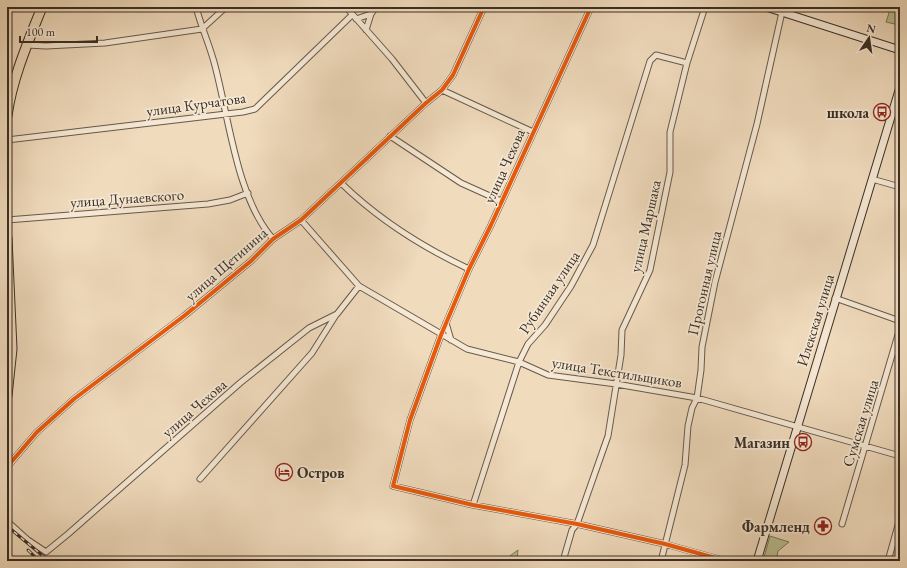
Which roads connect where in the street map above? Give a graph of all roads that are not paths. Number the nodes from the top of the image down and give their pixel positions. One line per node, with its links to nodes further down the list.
1 (42, 7): 15 (highway)
2 (196, 7): 13 (street)
3 (226, 7): 13 (street)
4 (346, 7): 12 (street)
5 (376, 7): 11 (street)
6 (484, 7): 19 (street, улица Щетинина)
7 (591, 7): 23 (street, улица Чехова)
8 (705, 7): 17 (street, улица Маршака)
9 (766, 7): 10 (street)
10 (782, 12): 16 (street); 47 (street, Прогонная улица)
11 (371, 14): 12 (street, улица Курчатова); 14 (street)
12 (354, 17): 14 (street); 21 (street, улица Курчатова)
13 (202, 29): 15 (street); 21 (street)
14 (366, 30): 20 (street)
15 (27, 45): 22 (highway)
16 (900, 50)
17 (687, 63): 44 (street, Рубинная улица); 45 (street, улица Маршака)
18 (900, 87): 26 (street, Илекская улица)
19 (442, 90): 20 (street, улица Щетинина); 23 (street)
20 (426, 103): 24 (street, улица Щетинина)
21 (226, 113): 25 (street, улица Курчатова); 29 (street)
22 (7, 116)
23 (533, 132): 30 (street, улица Чехова)
24 (390, 136): 27 (street, улица Щетинина); 30 (street)
25 (7, 140)
26 (872, 179): 28 (street); 37 (street, Илекская улица)
27 (341, 183): 32 (street, улица Щетинина); 35 (street)
28 (900, 187)
29 (248, 193): 31 (street, улица Дунаевского); 34 (street)
30 (501, 201): 35 (street, улица Чехова)
31 (7, 220)
32 (301, 220): 34 (street, улица Щетинина); 36 (street, улица Текстильщиков)
33 (7, 238): 46 (highway)
34 (273, 239): 51 (street, улица Щетинина)
35 (469, 269): 40 (street, улица Чехова)
36 (359, 286): 38 (street, улица Чехова); 42 (street, улица Текстильщиков)
37 (835, 298): 39 (street); 48 (street, Илекская улица)
38 (337, 314): 52 (street); 55 (street, улица Чехова)
39 (900, 321)
40 (446, 323): 42 (street, улица Чехова); 43 (street)
41 (900, 328): 49 (street, Сумская улица)
42 (441, 334): 43 (street, улица Текстильщиков); 53 (street, улица Чехова)
43 (451, 340): 44 (street, улица Текстильщиков)
44 (519, 362): 45 (street, улица Текстильщиков); 53 (street, Рубинная улица)
45 (616, 384): 47 (street, улица Текстильщиков); 56 (street, улица Маршака)
46 (7, 396)
47 (697, 398): 48 (street, улица Текстильщиков); 58 (street, Прогонная улица)
48 (797, 426): 49 (street, улица Текстильщиков); 62 (street, Илекская улица)
49 (865, 446): 50 (street, улица Текстильщиков); 57 (street, Сумская улица)
50 (900, 456)
51 (7, 467)
52 (200, 479)
53 (473, 504): 56 (street)
54 (900, 518): 63 (street)
55 (7, 521)
56 (577, 524): 58 (street); 59 (street, улица Маршака)
57 (842, 524)
58 (665, 544): 60 (street, Прогонная улица); 61 (street)
59 (563, 561)
60 (661, 561)
61 (726, 561)
62 (757, 561)
63 (888, 561)

